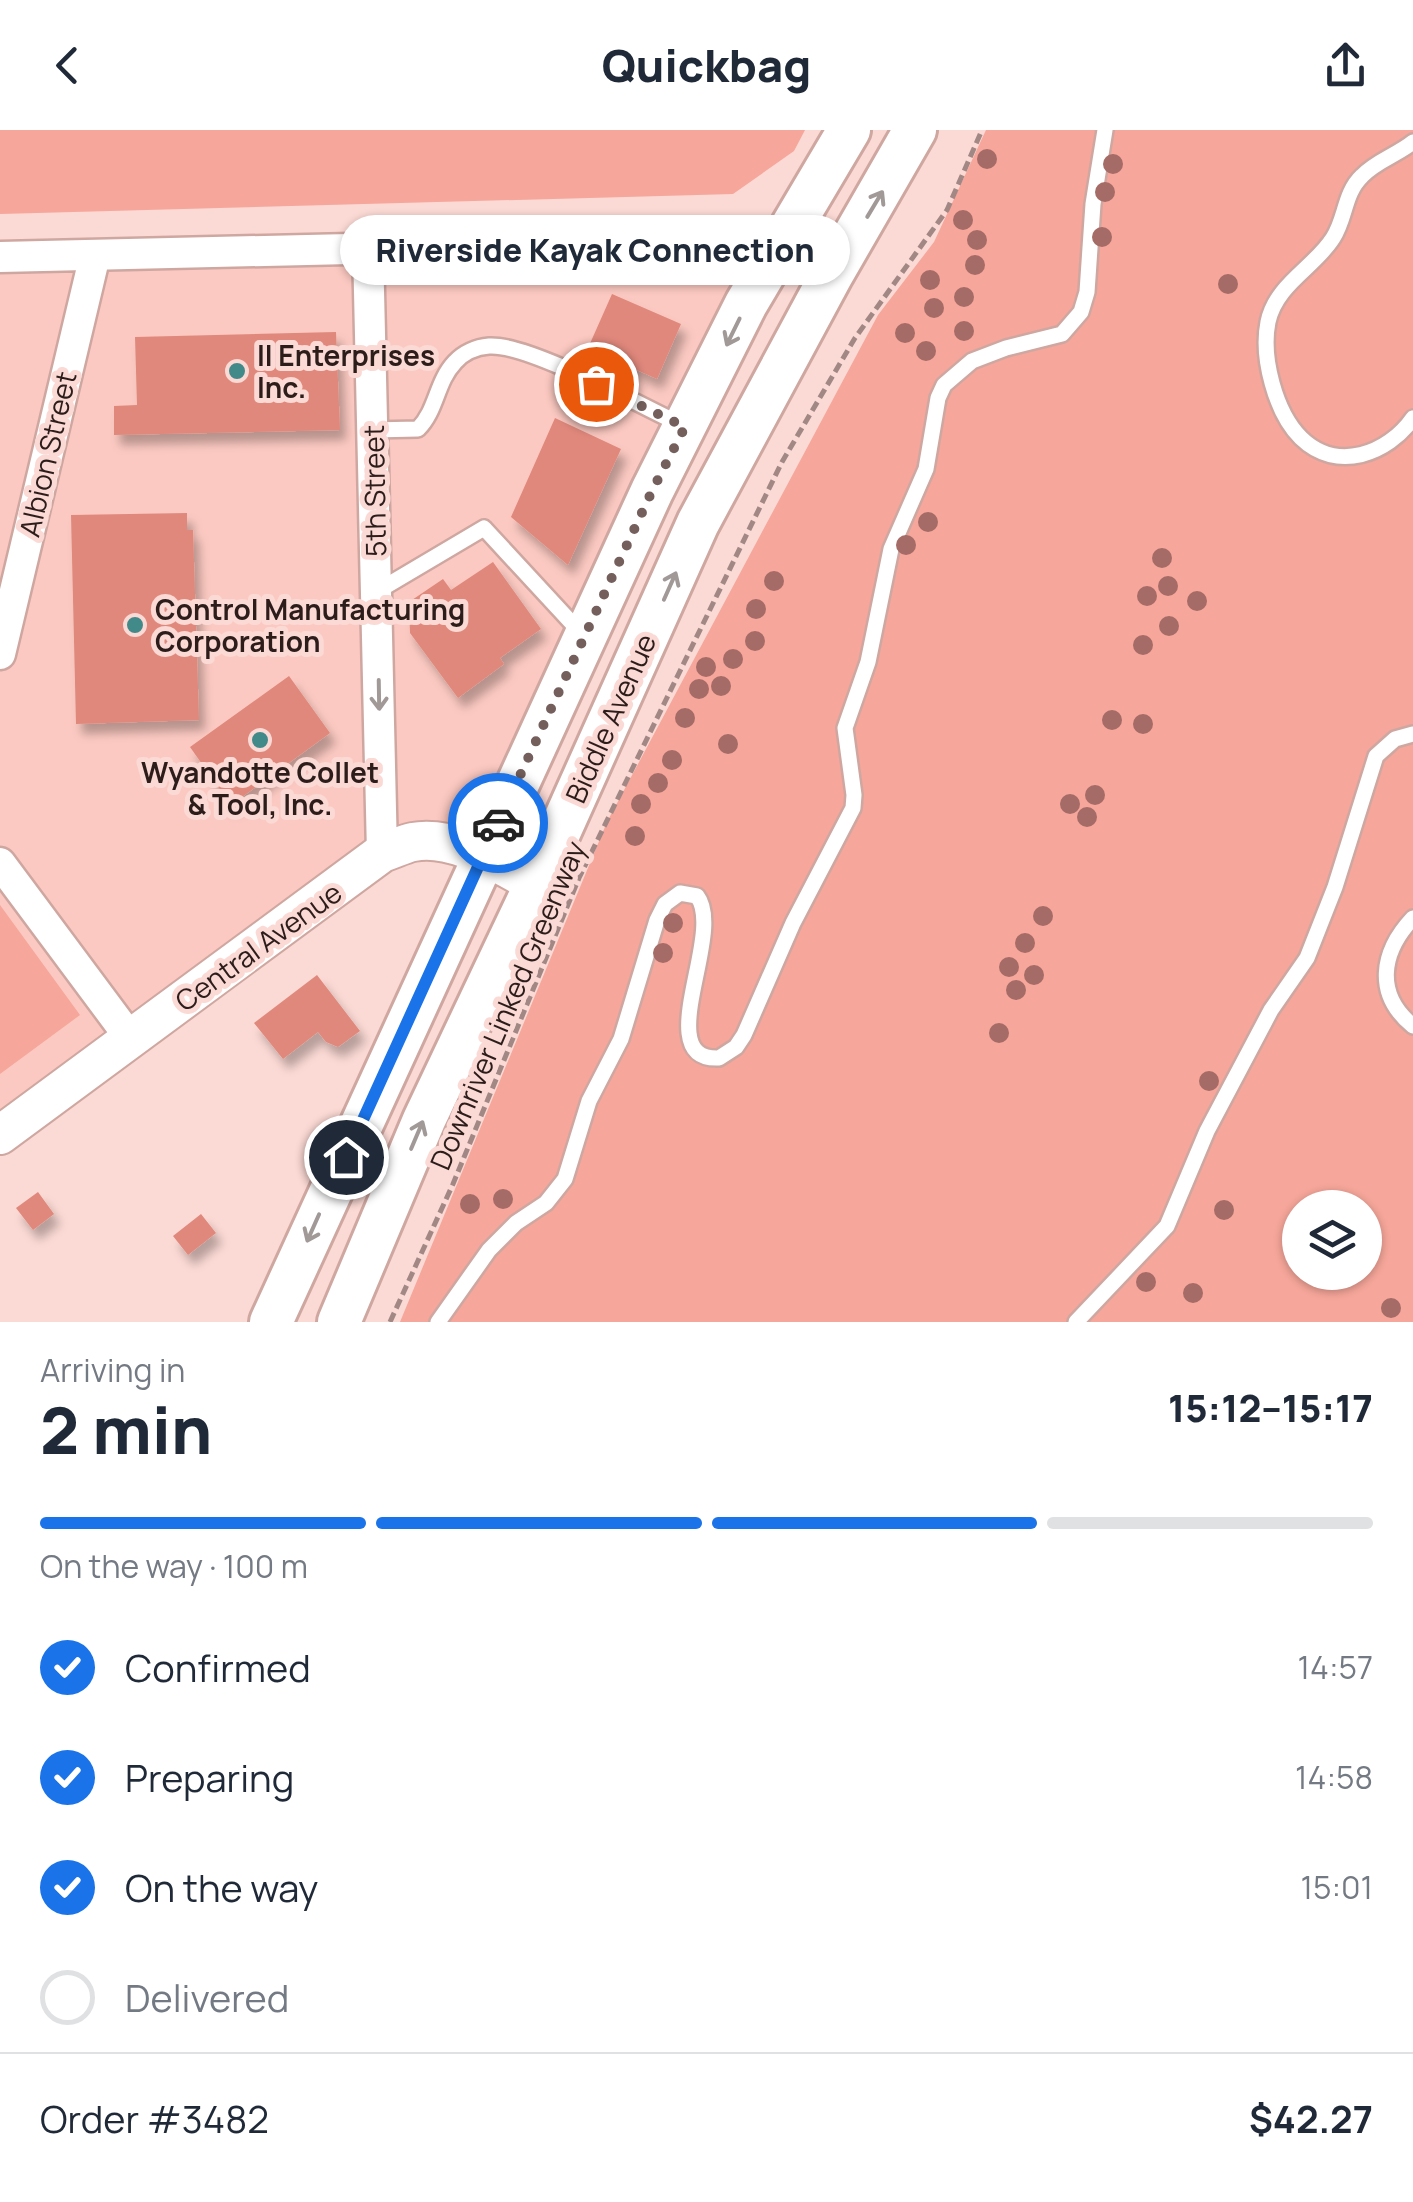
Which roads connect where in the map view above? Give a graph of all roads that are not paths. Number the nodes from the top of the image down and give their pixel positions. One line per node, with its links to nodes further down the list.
1 (849, 130): 6 (main road, Biddle Avenue)
2 (916, 130): 9 (main road, Biddle Avenue, one-way to 2)
3 (1105, 130): 27 (lane)
4 (1413, 142): 10 (lane)
5 (368, 248): 6 (street); 7 (street); 12 (street, 5th Street)
6 (782, 248): 9 (street); 11 (main road, Biddle Avenue, one-way to 11)
7 (94, 255): 8 (street); 15 (street, Albion Street)
8 (0, 257)
9 (831, 276): 20 (main road, Biddle Avenue, one-way to 9)
10 (1413, 418)
11 (685, 427): 12 (lane); 14 (main road, Biddle Avenue)
12 (372, 430): 13 (street, 5th Street)
13 (376, 592): 14 (lane); 17 (street, 5th Street, one-way to 17)
14 (584, 636): 18 (main road, Biddle Avenue)
15 (0, 654)
16 (1413, 734): 28 (lane)
17 (382, 854): 18 (street, Central Avenue); 23 (street, Central Avenue)
18 (484, 857): 20 (street, Central Avenue); 25 (main road, Biddle Avenue, one-way to 25)
19 (0, 863): 23 (street)
20 (536, 884): 26 (main road, Biddle Avenue, one-way to 20)
21 (1413, 918): 22 (lane)
22 (1413, 1026)
23 (131, 1039): 24 (street, Central Avenue)
24 (0, 1135)
25 (271, 1322)
26 (339, 1322)
27 (438, 1322)
28 (1076, 1322)

